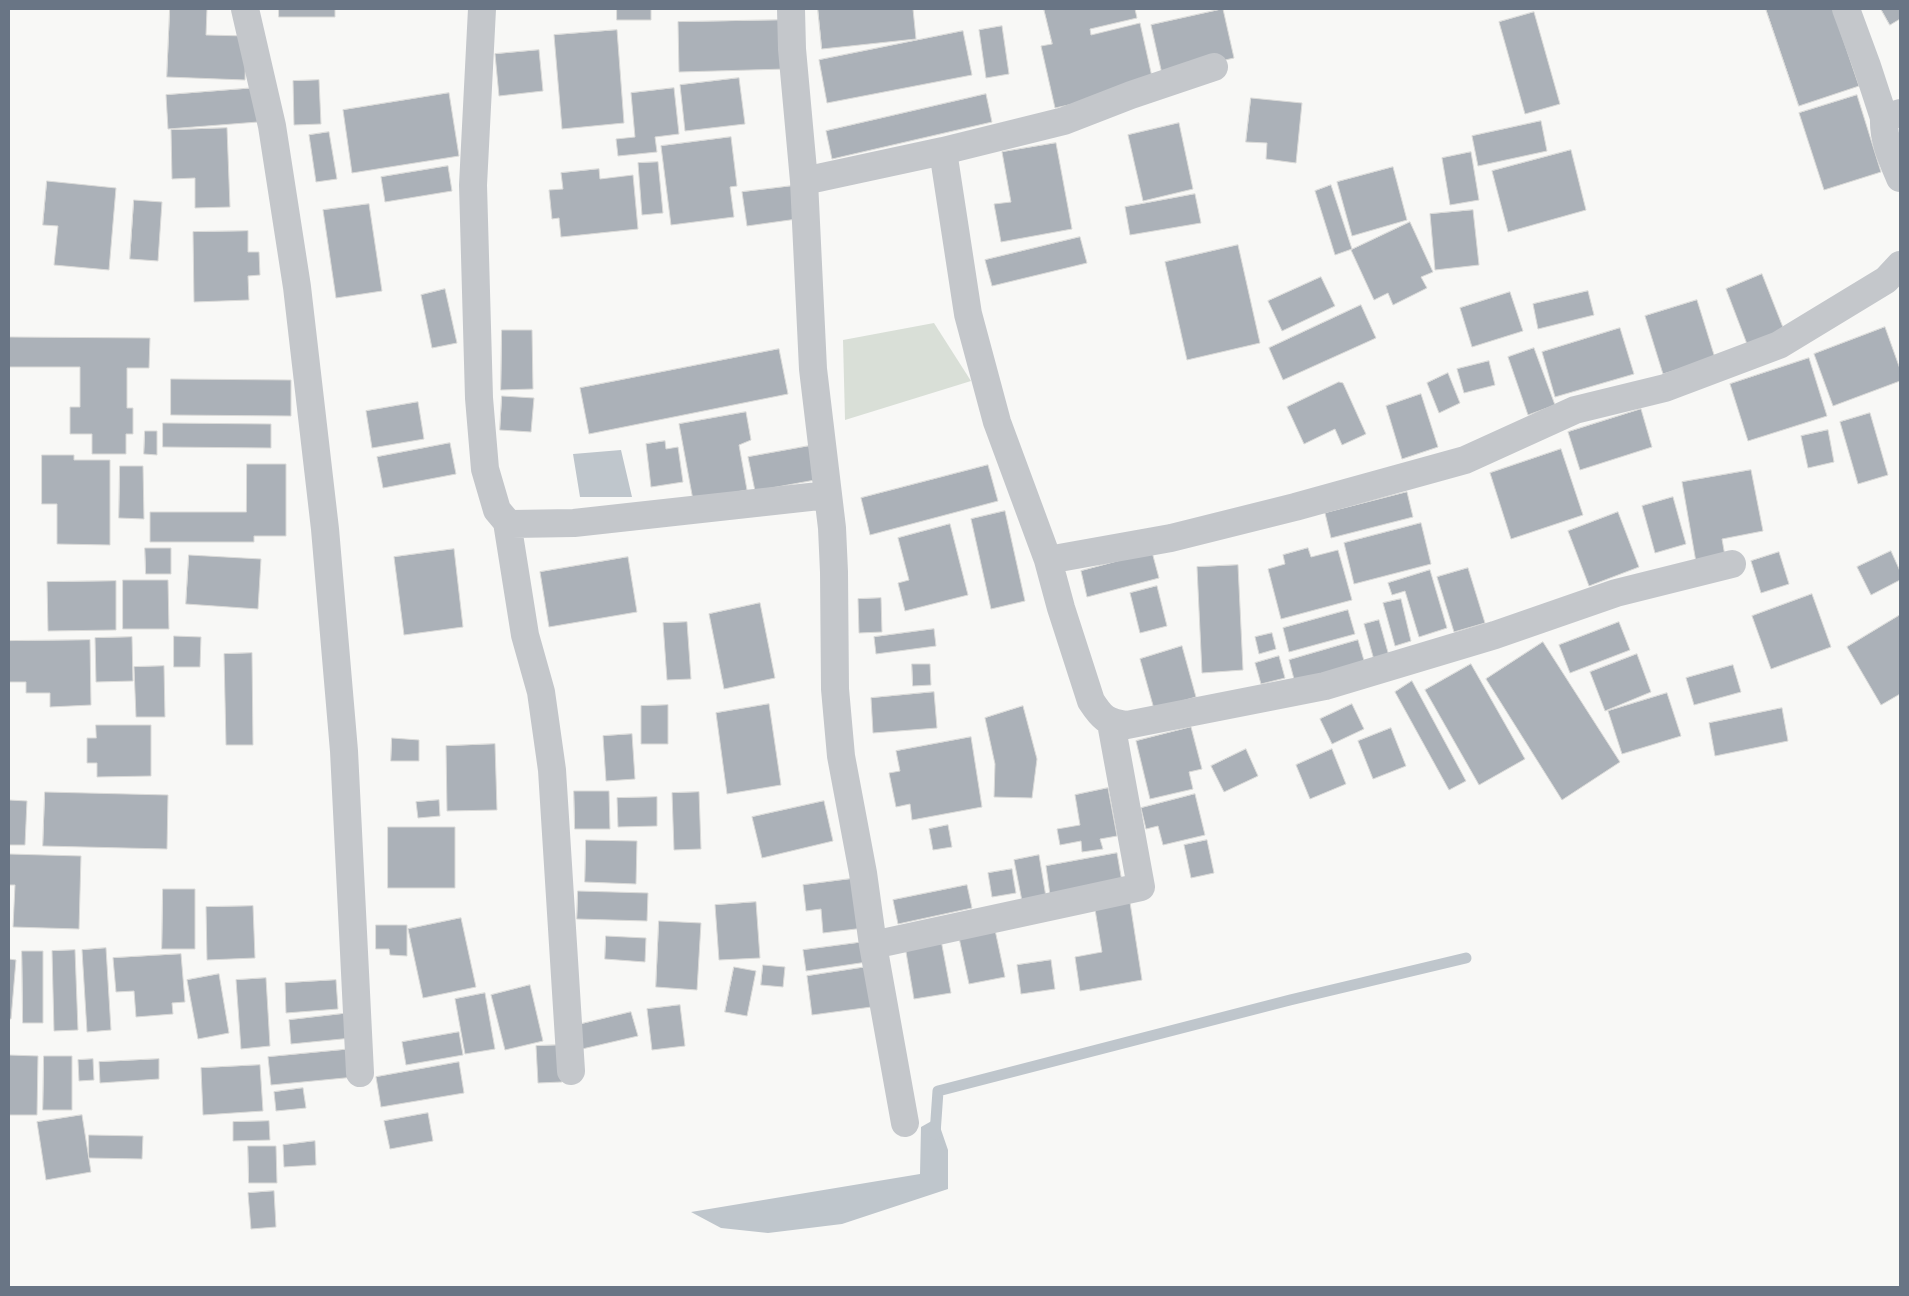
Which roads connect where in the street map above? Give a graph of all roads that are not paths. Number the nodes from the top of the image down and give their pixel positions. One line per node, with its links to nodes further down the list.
1 (245, 9): 18 (street)
2 (482, 9): 12 (street)
3 (791, 9): 9 (street)
4 (1846, 9): 6 (street)
5 (1214, 67): 7 (street)
6 (1892, 116): 8 (street)
7 (943, 152): 9 (street); 13 (street)
8 (1900, 178)
9 (804, 181): 11 (street)
10 (1900, 265): 13 (street)
11 (828, 495): 12 (street); 16 (street)
12 (507, 522): 17 (street)
13 (1048, 560): 15 (street)
14 (1732, 564): 15 (street)
15 (1111, 723): 16 (street)
16 (873, 945): 19 (street)
17 (571, 1071)
18 (360, 1073)
19 (904, 1123)

